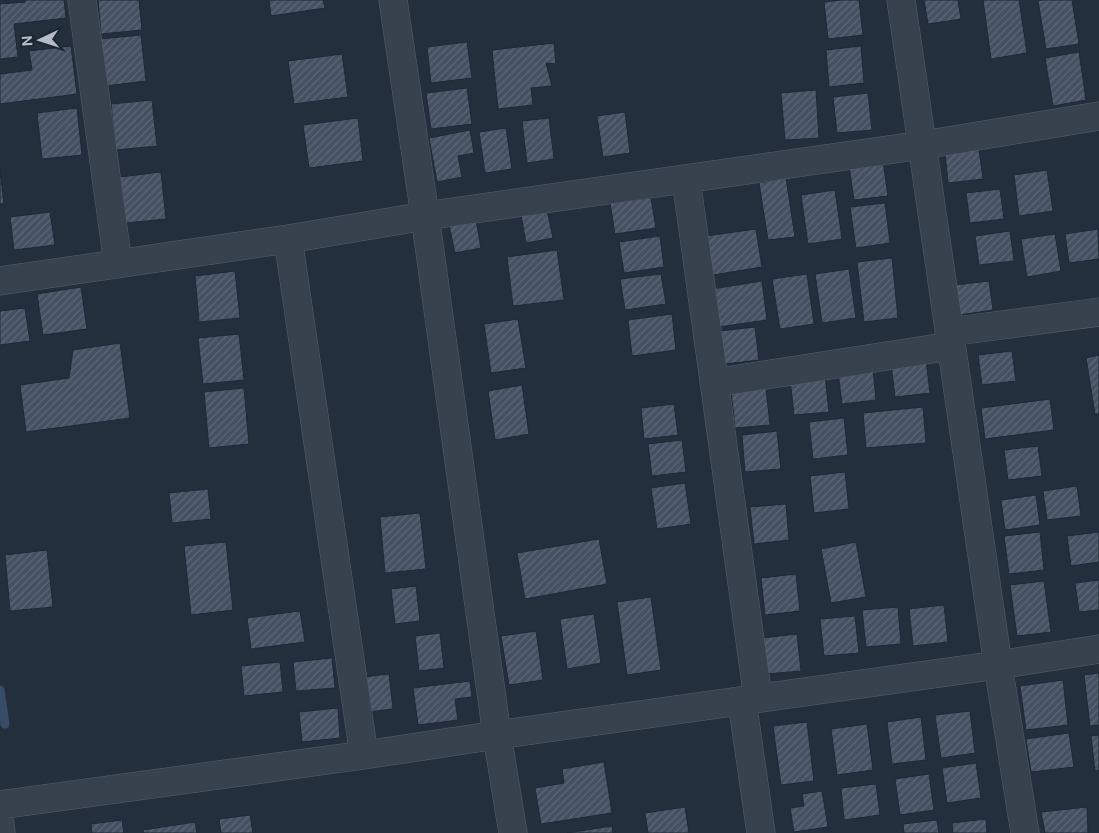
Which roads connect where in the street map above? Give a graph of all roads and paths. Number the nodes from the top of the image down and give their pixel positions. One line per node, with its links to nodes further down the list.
1 (82, 0): 9 (street)
2 (393, 0): 7 (street)
3 (901, 0): 5 (street)
4 (1099, 116): 5 (street)
5 (923, 145): 6 (street); 12 (street)
6 (686, 179): 7 (street); 13 (street)
7 (425, 216): 8 (street); 17 (street)
8 (288, 240): 9 (street); 18 (street)
9 (118, 264): 10 (street)
10 (0, 281)
11 (1099, 312): 12 (street)
12 (950, 339): 13 (street); 15 (street)
13 (714, 383): 16 (street)
14 (1099, 649): 15 (street)
15 (998, 665): 16 (street); 24 (street)
16 (750, 699): 17 (street); 23 (street)
17 (497, 735): 18 (street); 22 (street)
18 (364, 755): 19 (street)
19 (0, 804)
20 (0, 824): 21 (street)
21 (1, 833)
22 (513, 833)
23 (760, 833)
24 (1024, 833)

